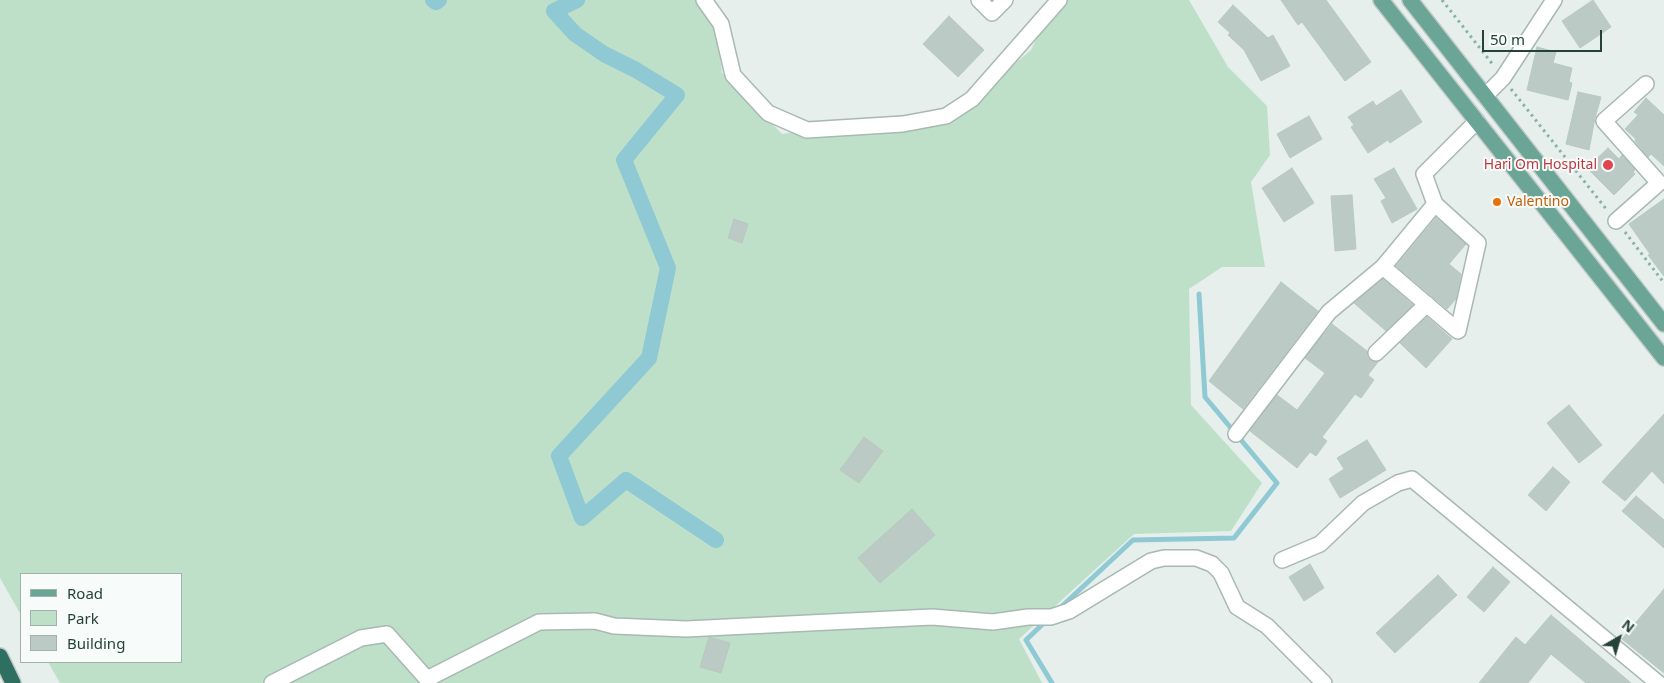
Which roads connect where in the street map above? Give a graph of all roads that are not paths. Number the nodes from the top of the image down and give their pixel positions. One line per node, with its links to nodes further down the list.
1 (704, 0): 4 (street)
2 (979, 0): 3 (street)
3 (1005, 0)
4 (1059, 0)
5 (1381, 0): 10 (main road)
6 (1410, 0): 9 (main road)
7 (1554, 0): 9 (street)
8 (1646, 84): 12 (street)
9 (1485, 96): 10 (main road); 15 (main road)
10 (1473, 115): 11 (street); 17 (main road)
11 (1435, 204): 13 (street); 14 (street)
12 (1616, 221)
13 (1383, 267): 14 (street); 18 (street)
14 (1427, 304): 16 (street)
15 (1664, 324)
16 (1376, 354)
17 (1664, 358)
18 (1236, 434)
19 (1282, 560): 24 (street)
20 (0, 656): 21 (highway)
21 (13, 683)
22 (272, 683): 23 (street)
23 (1324, 683)
24 (1658, 683)

